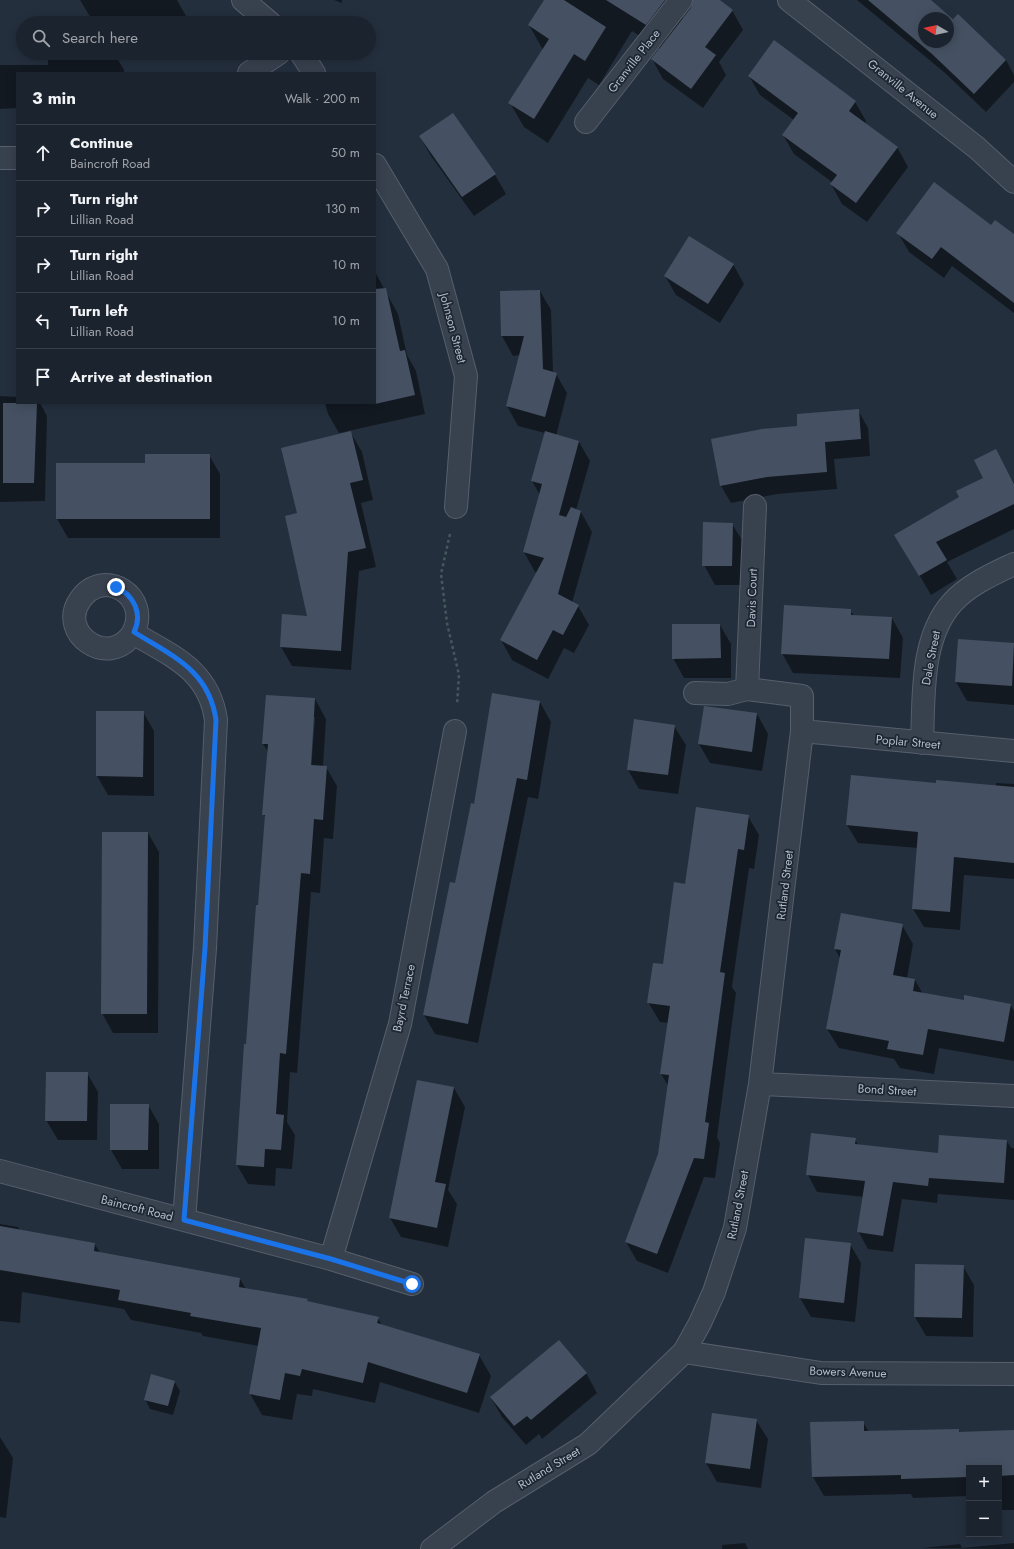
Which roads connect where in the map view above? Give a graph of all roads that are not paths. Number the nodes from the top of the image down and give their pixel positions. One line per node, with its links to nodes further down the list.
1 (243, 0): 4 (street)
2 (681, 0): 9 (street, Granville Place)
3 (789, 0): 13 (street, Granville Avenue)
4 (262, 16)
5 (268, 60): 7 (street)
6 (306, 60): 8 (street)
7 (250, 72)
8 (313, 72)
9 (586, 122)
10 (0, 158): 11 (street)
11 (16, 158)
12 (376, 167): 15 (street, Johnson Street)
13 (1014, 182)
14 (755, 506): 18 (street, Davis Court)
15 (456, 507)
16 (1014, 564): 22 (street, Dale Street)
17 (134, 632): 27 (street)
18 (747, 689): 19 (street); 21 (street, Rutland Street)
19 (695, 693)
20 (455, 731): 28 (street, Bayrd Terrace)
21 (802, 731): 22 (street, Poplar Street); 24 (street, Rutland Street)
22 (922, 743): 23 (street, Poplar Street)
23 (1014, 751)
24 (760, 1084): 25 (street, Bond Street); 30 (street, Rutland Street)
25 (1014, 1096)
26 (0, 1171): 27 (street, Baincroft Road)
27 (184, 1220): 28 (street, Baincroft Road)
28 (331, 1259): 29 (street, Baincroft Road)
29 (412, 1284)
30 (684, 1352): 31 (street, Bowers Avenue); 32 (street, Rutland Street)
31 (1014, 1374)
32 (432, 1549)

